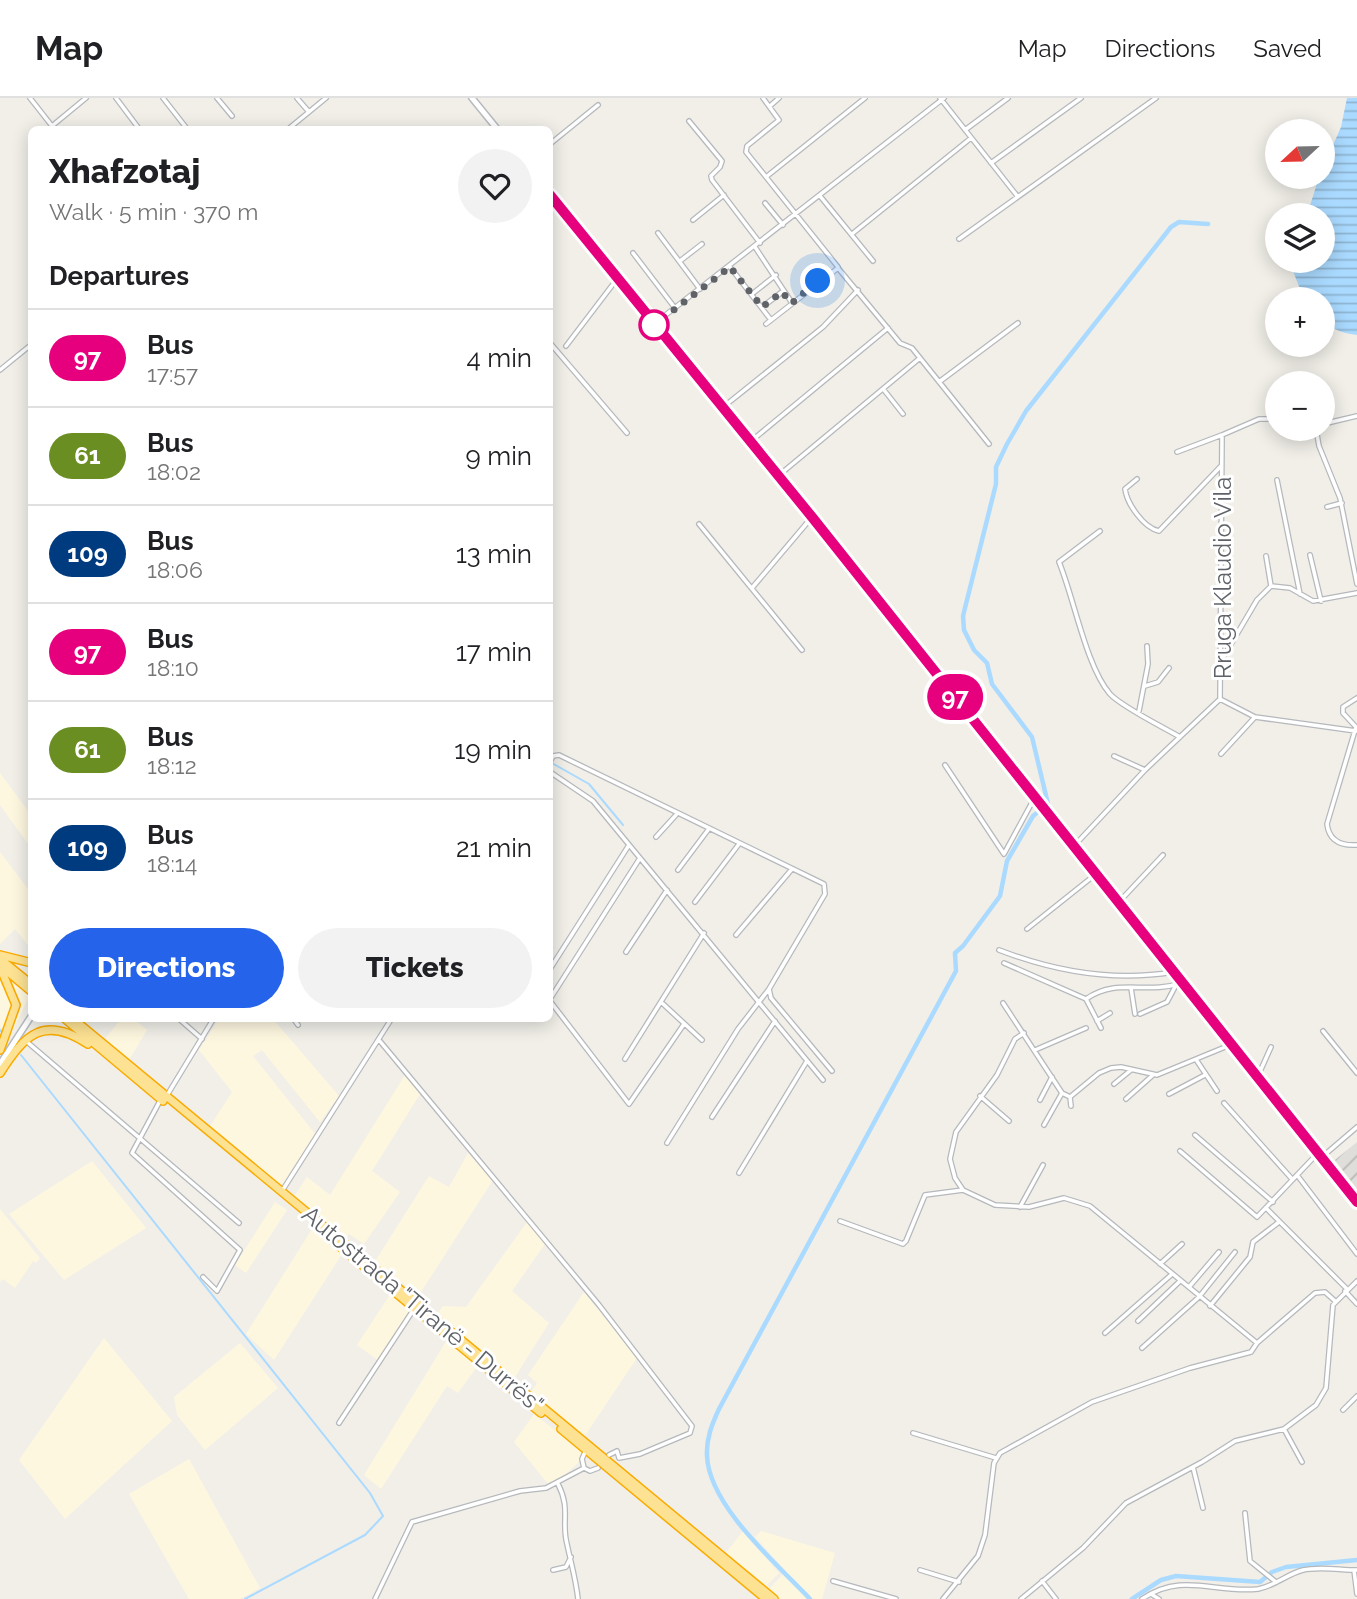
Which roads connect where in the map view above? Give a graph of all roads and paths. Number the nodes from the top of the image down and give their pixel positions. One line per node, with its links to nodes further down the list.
1 (30, 98): 2 (street)
2 (86, 98)
3 (116, 98): 21 (street)
4 (163, 98): 22 (street)
5 (217, 98): 19 (street)
6 (298, 98): 18 (street)
7 (326, 98): 18 (street)
8 (472, 98): 24 (main road)
9 (763, 98): 17 (street)
10 (779, 98): 17 (street)
11 (865, 98): 29 (street)
12 (1008, 98): 25 (street)
13 (1081, 98): 28 (street)
14 (1156, 98): 32 (street)
15 (942, 99): 25 (street); 31 (street)
16 (598, 105): 27 (street)
17 (769, 106): 29 (street)
18 (309, 112): 23 (street)
19 (232, 116)
20 (690, 121): 30 (street)
21 (137, 126)
22 (185, 126)
23 (292, 126)
24 (495, 126)
25 (965, 130): 26 (street)
26 (971, 138): 28 (street); 39 (street)
27 (553, 142)
28 (991, 163): 32 (street)
29 (766, 177): 35 (street)
30 (724, 195): 36 (street); 41 (street)
31 (820, 196): 35 (street); 39 (street)
32 (1018, 197): 40 (street)
33 (553, 199): 50 (main road)
34 (765, 204): 37 (street)
35 (795, 216): 37 (street); 48 (street)
36 (693, 220)
37 (783, 225): 41 (street)
38 (658, 233): 45 (street)
39 (852, 234): 46 (street)
40 (959, 239)
41 (760, 243): 43 (street)
42 (702, 244): 45 (street)
43 (755, 247): 47 (street); 49 (street)
44 (633, 253): 57 (street)
45 (680, 261): 51 (street)
46 (873, 261)
47 (730, 267): 51 (street); 54 (street)
48 (838, 268): 52 (street); 55 (street)
49 (776, 275): 53 (street); 54 (street)
50 (617, 279): 60 (main road); 64 (street)
51 (700, 289): 57 (street)
52 (858, 290): 62 (street); 70 (street)
53 (782, 292): 55 (street); 56 (street)
54 (752, 294): 56 (street)
55 (792, 303): 58 (street)
56 (762, 307): 58 (street)
57 (675, 308): 60 (street)
58 (771, 320): 61 (street)
59 (1018, 323): 68 (street)
60 (654, 324): 70 (main road)
61 (766, 324)
62 (888, 328): 66 (street); 78 (street)
63 (553, 346): 75 (street)
64 (566, 346)
65 (28, 347): 67 (street)
66 (920, 358): 68 (street); 69 (street)
67 (0, 370)
68 (939, 383): 79 (street)
69 (884, 390): 71 (street); 82 (street)
70 (722, 408): 78 (main road)
71 (903, 414)
72 (1357, 416): 74 (street)
73 (1265, 419): 76 (street)
74 (1335, 421)
75 (627, 433)
76 (1222, 435): 80 (street); 81 (street, Rruga Klaudio Vila)
77 (1320, 441): 85 (street)
78 (750, 442): 82 (main road)
79 (989, 444)
80 (1177, 452)
81 (1222, 465): 83 (street); 100 (street, Rruga Klaudio Vila)
82 (778, 476): 87 (main road)
83 (1137, 479)
84 (1277, 480): 96 (street)
85 (1342, 503): 86 (street); 92 (street)
86 (1326, 507)
87 (812, 517): 94 (street); 115 (main road)
88 (699, 524): 94 (street)
89 (1100, 531): 105 (street)
90 (1310, 555): 97 (street)
91 (1266, 556): 93 (street)
92 (1357, 583)
93 (1272, 586): 96 (street); 100 (street)
94 (752, 588): 99 (street)
95 (1357, 593): 97 (street)
96 (1300, 594): 97 (street)
97 (1321, 601)
98 (1147, 646): 102 (street)
99 (802, 650)
100 (1223, 658): 104 (street, Rruga Klaudio Vila)
101 (1169, 668): 102 (street)
102 (1145, 686): 105 (street)
103 (1357, 698): 107 (street)
104 (1220, 699): 106 (street); 108 (street, Rruga Klaudio Vila)
105 (1139, 711): 108 (street)
106 (1255, 717): 107 (street); 109 (street)
107 (1356, 731): 121 (street)
108 (1180, 737): 113 (street, Rruga Klaudio Vila)
109 (1221, 754)
110 (1114, 756): 113 (street)
111 (553, 759): 116 (street)
112 (945, 765): 115 (street)
113 (1145, 770): 122 (street, Rruga Klaudio Vila)
114 (553, 774): 120 (street)
115 (1037, 800): 122 (main road)
116 (676, 814): 117 (street); 118 (street)
117 (708, 829): 119 (street); 126 (street)
118 (656, 837)
119 (739, 844): 125 (street); 129 (street)
120 (629, 845): 124 (street); 139 (street)
121 (1357, 845)
122 (1074, 846): 127 (main road)
123 (1163, 855): 130 (street)
124 (640, 858): 128 (street); 148 (street)
125 (792, 869): 133 (street); 147 (street)
126 (678, 870)
127 (1096, 874): 130 (main road); 131 (street)
128 (668, 889): 132 (street); 135 (street)
129 (695, 902)
130 (1119, 902): 141 (main road)
131 (1027, 929)
132 (704, 933): 150 (street); 151 (street)
133 (736, 935)
134 (999, 950): 141 (street)
135 (626, 952)
136 (0, 957): 137 (highway); 142 (highway)
137 (28, 962)
138 (1004, 963): 149 (street)
139 (553, 964)
140 (0, 966): 146 (highway); 178 (highway)
141 (1175, 972): 143 (main road)
142 (28, 982)
143 (1183, 982): 144 (street); 175 (main road)
144 (1176, 985): 145 (street); 145 (street)
145 (1131, 988): 149 (street)
146 (28, 989)
147 (769, 989): 150 (street); 186 (street)
148 (553, 995)
149 (1086, 999): 157 (street)
150 (758, 1000): 156 (street); 211 (street)
151 (661, 1002): 165 (street); 180 (street)
152 (1003, 1003): 170 (street)
153 (553, 1004): 165 (street)
154 (1110, 1013): 157 (street)
155 (28, 1021): 184 (main road)
156 (775, 1021): 181 (street); 205 (street)
157 (1097, 1021): 168 (street)
158 (69, 1022): 179 (highway, Autostrada "Tiranë - Durrës")
159 (77, 1022): 183 (highway, Autostrada "Tiranë - Durrës")
160 (82, 1022): 183 (highway)
161 (183, 1022): 172 (street)
162 (212, 1022): 172 (street)
163 (296, 1022): 166 (street)
164 (390, 1022): 173 (street)
165 (684, 1024): 174 (street)
166 (298, 1025)
167 (1086, 1028): 177 (street)
168 (1101, 1028)
169 (1323, 1031): 188 (street)
170 (1024, 1033): 177 (street); 198 (street)
171 (24, 1039): 179 (highway); 187 (highway); 210 (street)
172 (202, 1039): 200 (street)
173 (379, 1040): 219 (street); 254 (street)
174 (702, 1040)
175 (1232, 1044): 182 (street); 191 (main road)
176 (1271, 1047): 191 (street)
177 (1035, 1050): 192 (street)
178 (0, 1051)
179 (107, 1055): 200 (highway, Autostrada "Tiranë - Durrës")
180 (625, 1059)
181 (807, 1061): 193 (street); 215 (street)
182 (1196, 1061): 189 (street); 190 (street)
183 (124, 1062): 200 (highway, Autostrada "Tiranë - Durrës")
184 (0, 1064)
185 (1132, 1069): 189 (street); 194 (street); 199 (street)
186 (832, 1071)
187 (0, 1073)
188 (1357, 1073)
189 (1153, 1075): 201 (street)
190 (1205, 1075): 195 (street); 197 (street)
191 (1258, 1076): 213 (main road)
192 (1052, 1077): 196 (street); 202 (street)
193 (822, 1080)
194 (1114, 1084)
195 (1217, 1091)
196 (1062, 1093): 199 (street); 207 (street)
197 (1169, 1094)
198 (980, 1096): 206 (street); 218 (street)
199 (1070, 1097): 204 (street)
200 (164, 1098): 210 (street); 219 (highway, Autostrada "Tiranë - Durrës"); 242 (highway, Autostrada "Tiranë - Durrës")
201 (1126, 1099)
202 (1040, 1100)
203 (1224, 1103): 217 (street)
204 (1071, 1106)
205 (712, 1117)
206 (1009, 1121)
207 (1044, 1125)
208 (1357, 1127): 213 (street)
209 (1195, 1135): 220 (street)
210 (140, 1139): 226 (street); 233 (street)
211 (667, 1143)
212 (1180, 1151): 223 (street)
213 (1320, 1155): 216 (street); 221 (main road)
214 (1043, 1165): 222 (street)
215 (739, 1173)
216 (1297, 1174): 217 (street); 230 (street)
217 (1292, 1179): 220 (street)
218 (963, 1190): 222 (street); 224 (street)
219 (282, 1192): 257 (highway, Autostrada "Tiranë - Durrës")
220 (1273, 1202): 223 (street)
221 (1357, 1202)
222 (1020, 1207): 231 (street)
223 (1267, 1209): 225 (street)
224 (840, 1221)
225 (1279, 1222): 237 (street); 241 (street)
226 (239, 1223)
227 (1182, 1244): 231 (street)
228 (1219, 1252): 236 (street)
229 (1235, 1252): 238 (street)
230 (1357, 1254)
231 (1160, 1264): 232 (street)
232 (1172, 1274): 235 (street); 244 (street)
233 (203, 1277)
234 (1357, 1281): 237 (street)
235 (1180, 1282): 236 (street); 243 (street)
236 (1188, 1288): 238 (street)
237 (1346, 1290): 239 (street); 240 (street)
238 (1199, 1297): 241 (street); 246 (street)
239 (1335, 1301): 245 (street); 250 (street)
240 (1357, 1304)
241 (1210, 1306): 245 (street)
242 (414, 1309): 249 (street); 252 (highway, Autostrada "Tiranë - Durrës")
243 (1138, 1321)
244 (1105, 1333)
245 (1257, 1343): 255 (street)
246 (1142, 1348)
247 (1357, 1396): 248 (street)
248 (1343, 1410)
249 (339, 1423)
250 (1284, 1429): 256 (street); 258 (street)
251 (913, 1433): 255 (street)
252 (586, 1450): 259 (street); 276 (highway, Autostrada "Tiranë - Durrës")
253 (608, 1455): 254 (street)
254 (619, 1458): 257 (street)
255 (996, 1458): 270 (street)
256 (1302, 1462)
257 (614, 1467): 277 (highway, Autostrada "Tiranë - Durrës")
258 (1193, 1467): 262 (street); 269 (street)
259 (584, 1468): 260 (street); 261 (street)
260 (598, 1468)
261 (558, 1484): 264 (street); 274 (street)
262 (1203, 1507)
263 (1245, 1513): 271 (street)
264 (572, 1557): 265 (street); 275 (street)
265 (553, 1570)
266 (920, 1570): 270 (street)
267 (1356, 1570): 271 (street); 273 (street)
268 (833, 1581): 278 (street)
269 (1042, 1581): 280 (street); 281 (street)
270 (959, 1582): 279 (street)
271 (1276, 1583): 272 (street)
272 (1151, 1594): 282 (street); 283 (street)
273 (1357, 1594)
274 (375, 1599)
275 (578, 1599)
276 (766, 1599)
277 (774, 1599)
278 (896, 1599)
279 (943, 1599)
280 (1021, 1599)
281 (1056, 1599)
282 (1142, 1599)
283 (1159, 1599)

